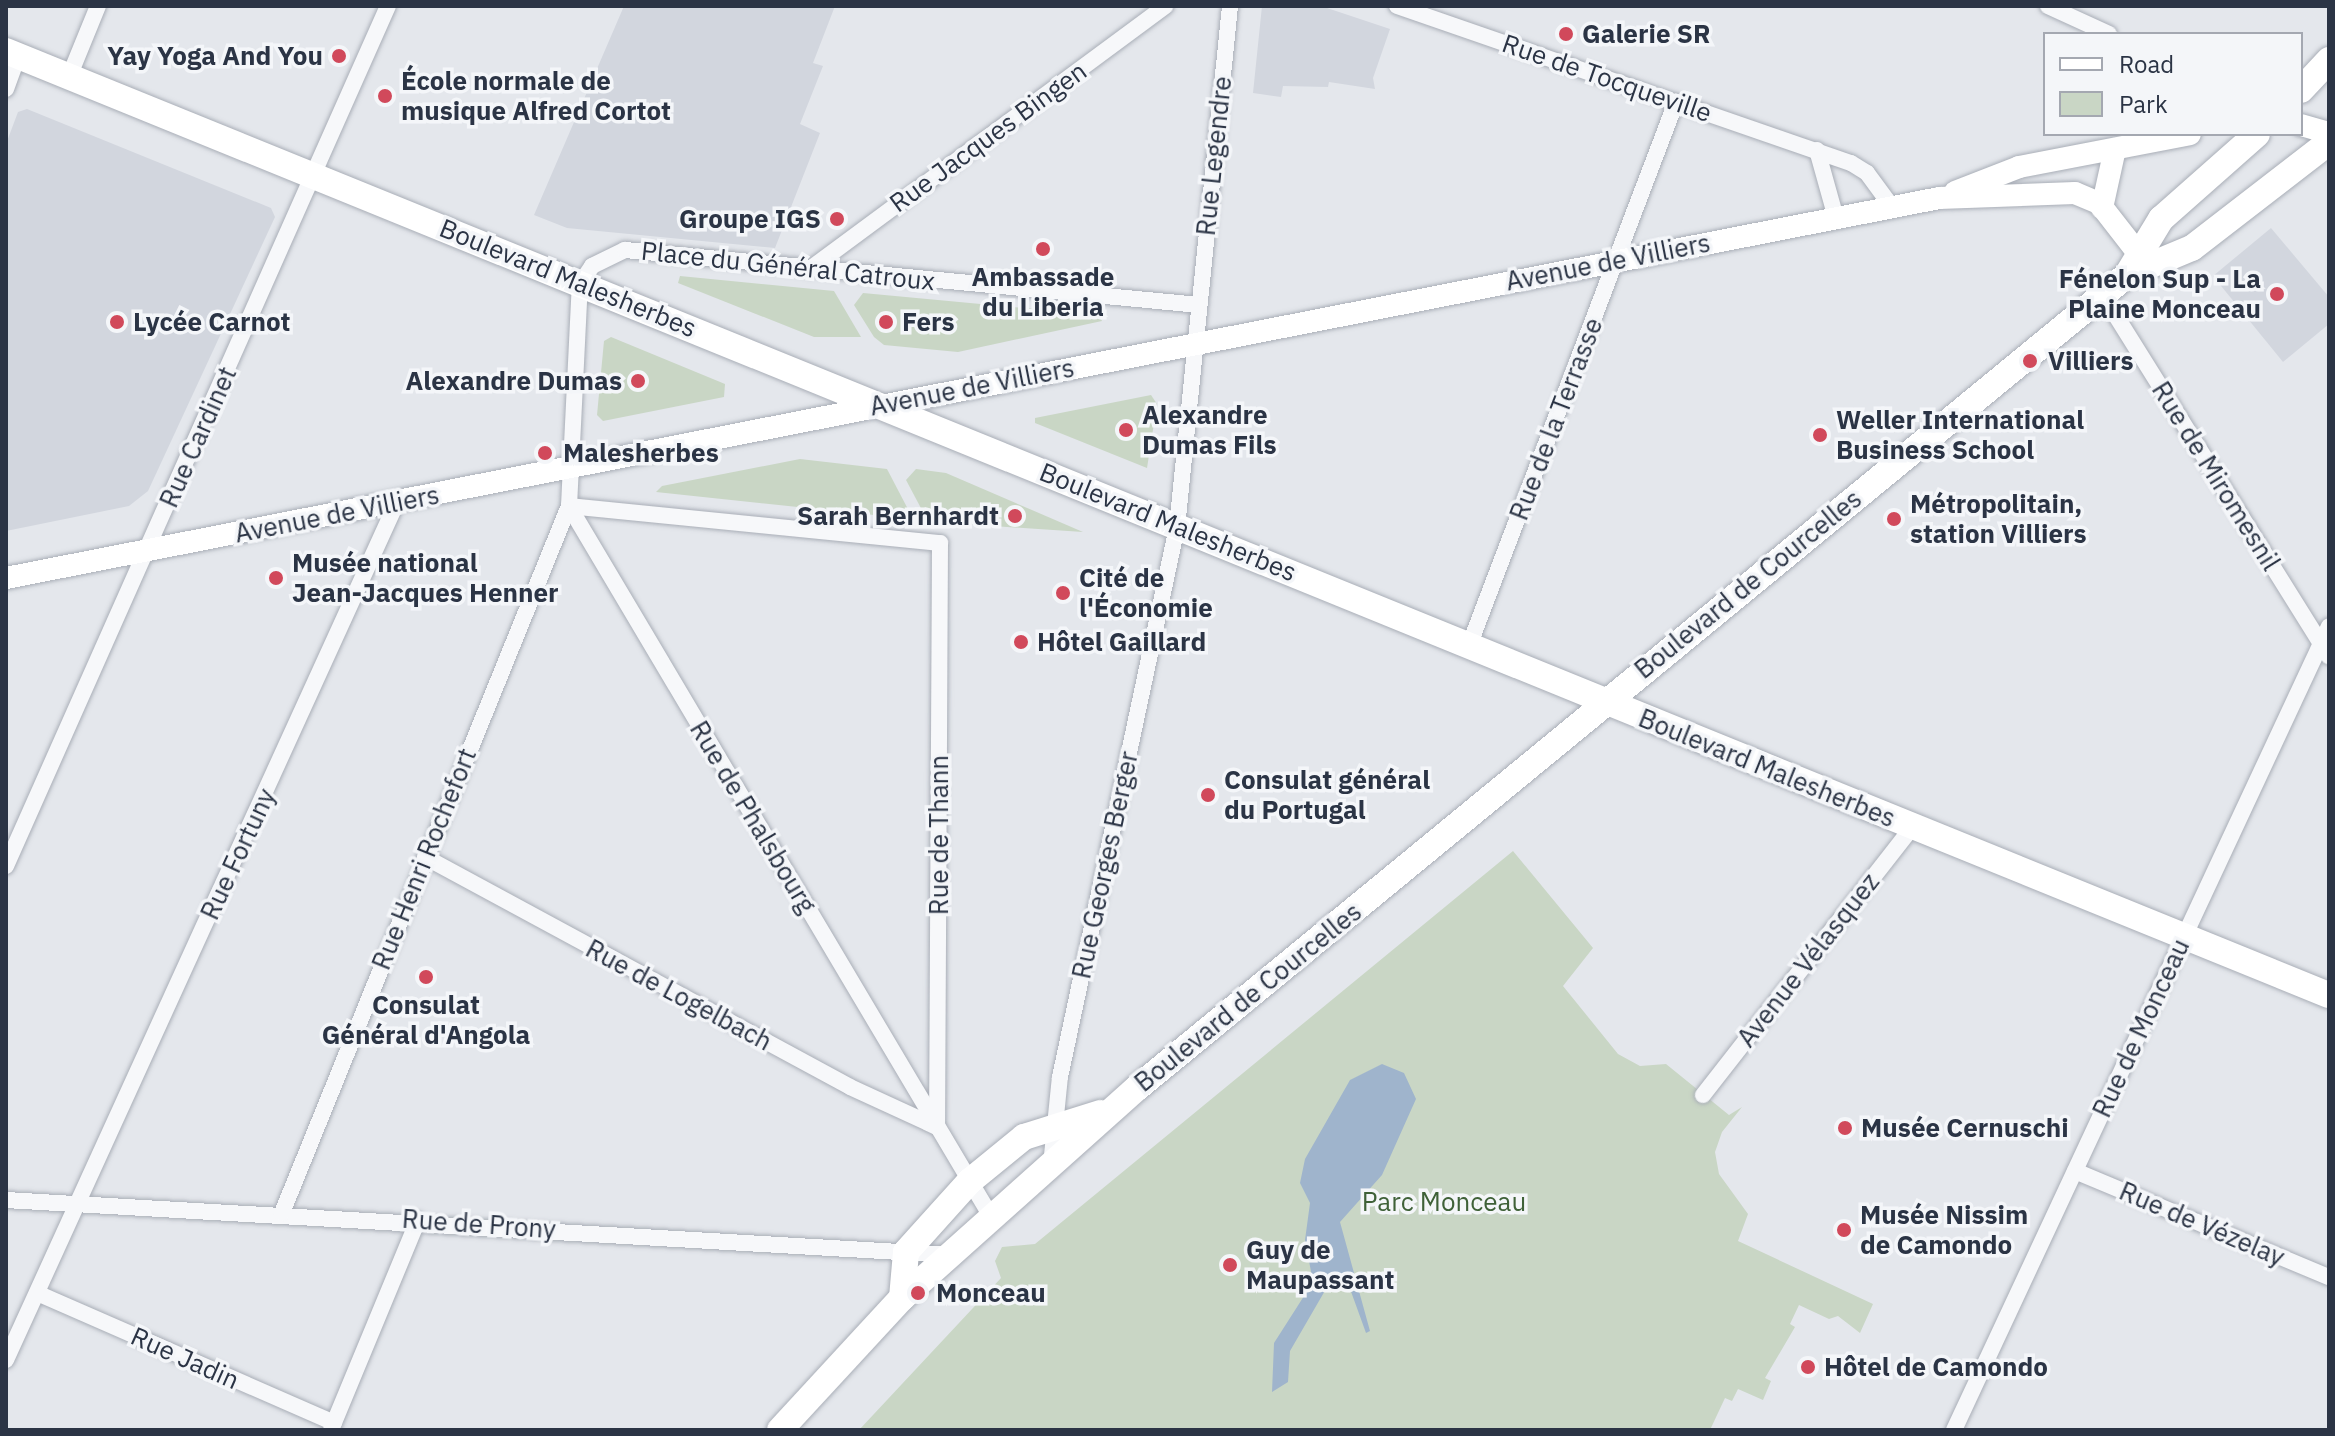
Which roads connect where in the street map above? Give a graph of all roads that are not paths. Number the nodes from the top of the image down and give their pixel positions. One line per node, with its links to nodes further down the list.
1 (98, 6): 10 (street)
2 (1165, 6): 28 (street, Rue Jacques Bingen)
3 (1230, 6): 31 (street, Rue Legendre)
4 (1397, 6): 13 (street, Rue de Tocqueville)
5 (2048, 6): 7 (street)
6 (381, 8): 21 (street, Rue Cardinet)
7 (2105, 32)
8 (12, 54): 10 (main road, Boulevard Malesherbes); 12 (street)
9 (2329, 60): 11 (main road)
10 (69, 77): 21 (main road, Boulevard Malesherbes)
11 (2303, 88)
12 (6, 89)
13 (1676, 102): 20 (street, Rue de Tocqueville); 26 (street, Rue de la Terrasse)
14 (2303, 126): 15 (main road)
15 (2329, 133)
16 (2179, 136): 19 (main road, Avenue de Villiers)
17 (2255, 136): 27 (main road, Boulevard de Courcelles)
18 (2329, 142): 27 (main road, Boulevard de Courcelles)
19 (2115, 149): 22 (main road, Avenue de Villiers); 24 (main road)
20 (1817, 150): 23 (street, Rue de Tocqueville); 25 (street)
21 (313, 174): 29 (main road, Boulevard Malesherbes); 38 (street, Rue Cardinet)
22 (1939, 198): 23 (main road, Avenue de Villiers); 24 (main road, Avenue de Villiers)
23 (1892, 207): 25 (main road, Avenue de Villiers)
24 (2102, 208): 27 (main road, Avenue de Villiers)
25 (1836, 218): 26 (main road, Avenue de Villiers)
26 (1620, 260): 32 (main road, Avenue de Villiers); 41 (street, Rue de la Terrasse)
27 (2138, 266): 30 (main road, Boulevard de Courcelles)
28 (810, 269): 29 (street, Place du Général Catroux); 31 (street, Place du Général Catroux)
29 (580, 284): 33 (main road, Boulevard Malesherbes); 34 (street)
30 (2103, 295): 42 (street, Rue de Miromesnil); 43 (main road, Boulevard de Courcelles)
31 (1199, 305): 32 (street)
32 (1194, 343): 33 (main road, Avenue de Villiers); 37 (street)
33 (878, 405): 34 (main road, Avenue de Villiers); 37 (main road, Boulevard Malesherbes)
34 (568, 468): 35 (main road, Avenue de Villiers); 36 (street)
35 (397, 502): 38 (main road, Avenue de Villiers); 57 (street, Rue Fortuny)
36 (569, 506): 45 (street, Rue Henri Rochefort); 51 (street, Rue de Phalsbourg); 51 (street, Rue de Thann)
37 (1177, 527): 41 (main road, Boulevard Malesherbes); 52 (street, Rue Georges Berger)
38 (147, 550): 39 (main road, Avenue de Villiers); 46 (street, Rue Cardinet)
39 (6, 578)
40 (2329, 626): 42 (street, Rue de Monceau)
41 (1469, 646): 43 (main road, Boulevard Malesherbes)
42 (2325, 650): 47 (street, Rue de Monceau)
43 (1603, 703): 44 (main road, Boulevard Malesherbes); 50 (main road, Boulevard de Courcelles)
44 (1913, 826): 47 (main road, Boulevard Malesherbes); 49 (street, Avenue Vélasquez)
45 (425, 857): 51 (street, Rue de Logelbach); 58 (street, Rue Henri Rochefort)
46 (6, 866)
47 (2183, 937): 48 (main road, Boulevard Malesherbes); 54 (street, Rue de Monceau)
48 (2329, 995)
49 (1703, 1095)
50 (1111, 1110): 52 (main road); 53 (main road, Boulevard de Courcelles)
51 (937, 1127): 55 (street, Rue de Phalsbourg)
52 (1055, 1128): 53 (street, Rue Georges Berger); 55 (main road)
53 (1051, 1166): 59 (main road, Boulevard de Courcelles)
54 (2075, 1171): 63 (street, Rue de Vézelay); 68 (street, Rue de Monceau)
55 (970, 1181): 59 (street, Rue de Phalsbourg); 61 (main road)
56 (6, 1200): 57 (street, Rue de Prony)
57 (77, 1205): 58 (street, Rue de Prony); 64 (street, Rue Fortuny)
58 (282, 1213): 60 (street, Rue de Prony)
59 (992, 1218): 62 (main road, Boulevard de Courcelles)
60 (418, 1220): 61 (street, Rue de Prony); 67 (street)
61 (906, 1252): 62 (street, Rue de Prony); 65 (main road)
62 (951, 1255): 65 (main road, Boulevard de Courcelles)
63 (2329, 1277)
64 (37, 1293): 66 (street, Rue Fortuny); 67 (street, Rue Jadin)
65 (902, 1298): 69 (main road)
66 (6, 1360)
67 (332, 1426)
68 (1958, 1428)
69 (780, 1430)

